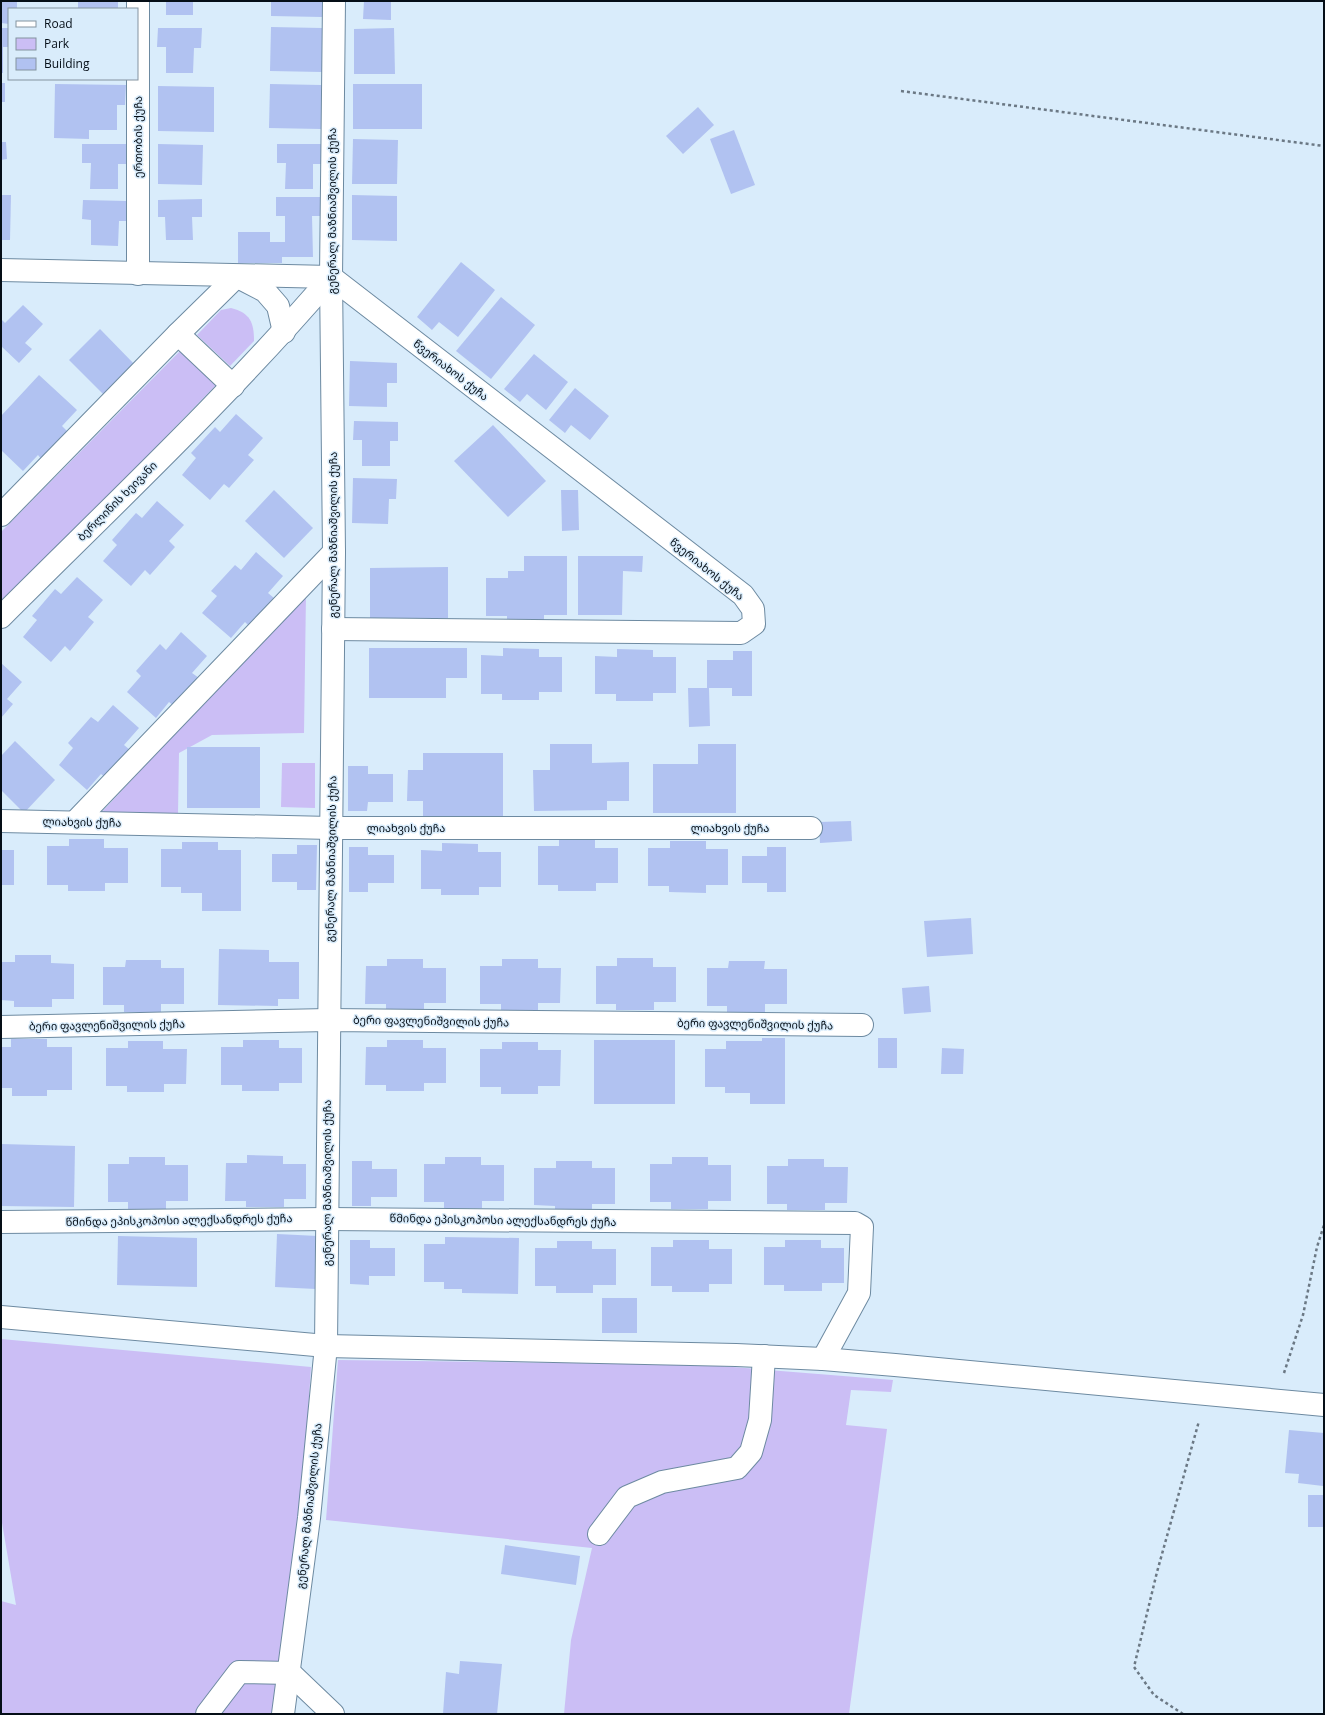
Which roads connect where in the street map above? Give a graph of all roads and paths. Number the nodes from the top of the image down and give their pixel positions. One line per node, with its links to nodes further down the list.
1 (138, 1): 6 (street, ერთობის ქუჩა)
2 (334, 1): 8 (street, გენერალ მაზნიაშვილის ქუჩა)
3 (901, 90): 4 (path)
4 (1324, 146)
5 (1, 270): 6 (street)
6 (138, 274): 7 (street)
7 (237, 276): 8 (street); 9 (street); 10 (street)
8 (331, 277): 9 (street, ბერლინის ხეივანი); 13 (street, გენერალ მაზნიაშვილის ქუჩა); 15 (street, წვერიახოს ქუჩა)
9 (284, 332): 11 (street, ბერლინის ხეივანი)
10 (178, 334): 11 (street); 12 (street)
11 (233, 386): 14 (street, ბერლინის ხეივანი)
12 (1, 516)
13 (334, 552): 15 (street, გენერალ მაზნიაშვილის ქუჩა); 17 (street)
14 (1, 617)
15 (333, 630): 18 (street, გენერალ მაზნიაშვილის ქუჩა)
16 (1, 820): 17 (street, ლიახვის ქუჩა)
17 (76, 822): 18 (street, ლიახვის ქუჩა)
18 (331, 828): 19 (street, ლიახვის ქუჩა); 20 (street, გენერალ მაზნიაშვილის ქუჩა)
19 (811, 828)
20 (328, 1020): 21 (street, ბერი ფავლენიშვილის ქუჩა); 22 (street, ბერი ფავლენიშვილის ქუჩა); 23 (street, გენერალ მაზნიაშვილის ქუჩა)
21 (862, 1025)
22 (1, 1027)
23 (327, 1219): 24 (street, წმინდა ეპისკოპოსი ალექსანდრეს ქუჩა); 27 (street, გენერალ მაზნიაშვილის ქუჩა); 29 (street, წმინდა ეპისკოპოსი ალექსანდრეს ქუჩა)
24 (1, 1222)
25 (1324, 1225): 31 (path)
26 (1, 1317): 27 (street)
27 (326, 1346): 28 (street); 34 (street, გენერალ მაზნიაშვილის ქუჩა)
28 (764, 1356): 29 (street); 33 (street)
29 (823, 1359): 30 (street)
30 (1207, 1394): 31 (street); 38 (path)
31 (1275, 1400): 32 (street)
32 (1324, 1405)
33 (599, 1534)
34 (290, 1673): 35 (street); 36 (street, გენერალ მაზნიაშვილის ქუჩა); 37 (street)
35 (207, 1714)
36 (283, 1714)
37 (333, 1714)
38 (1183, 1714)

